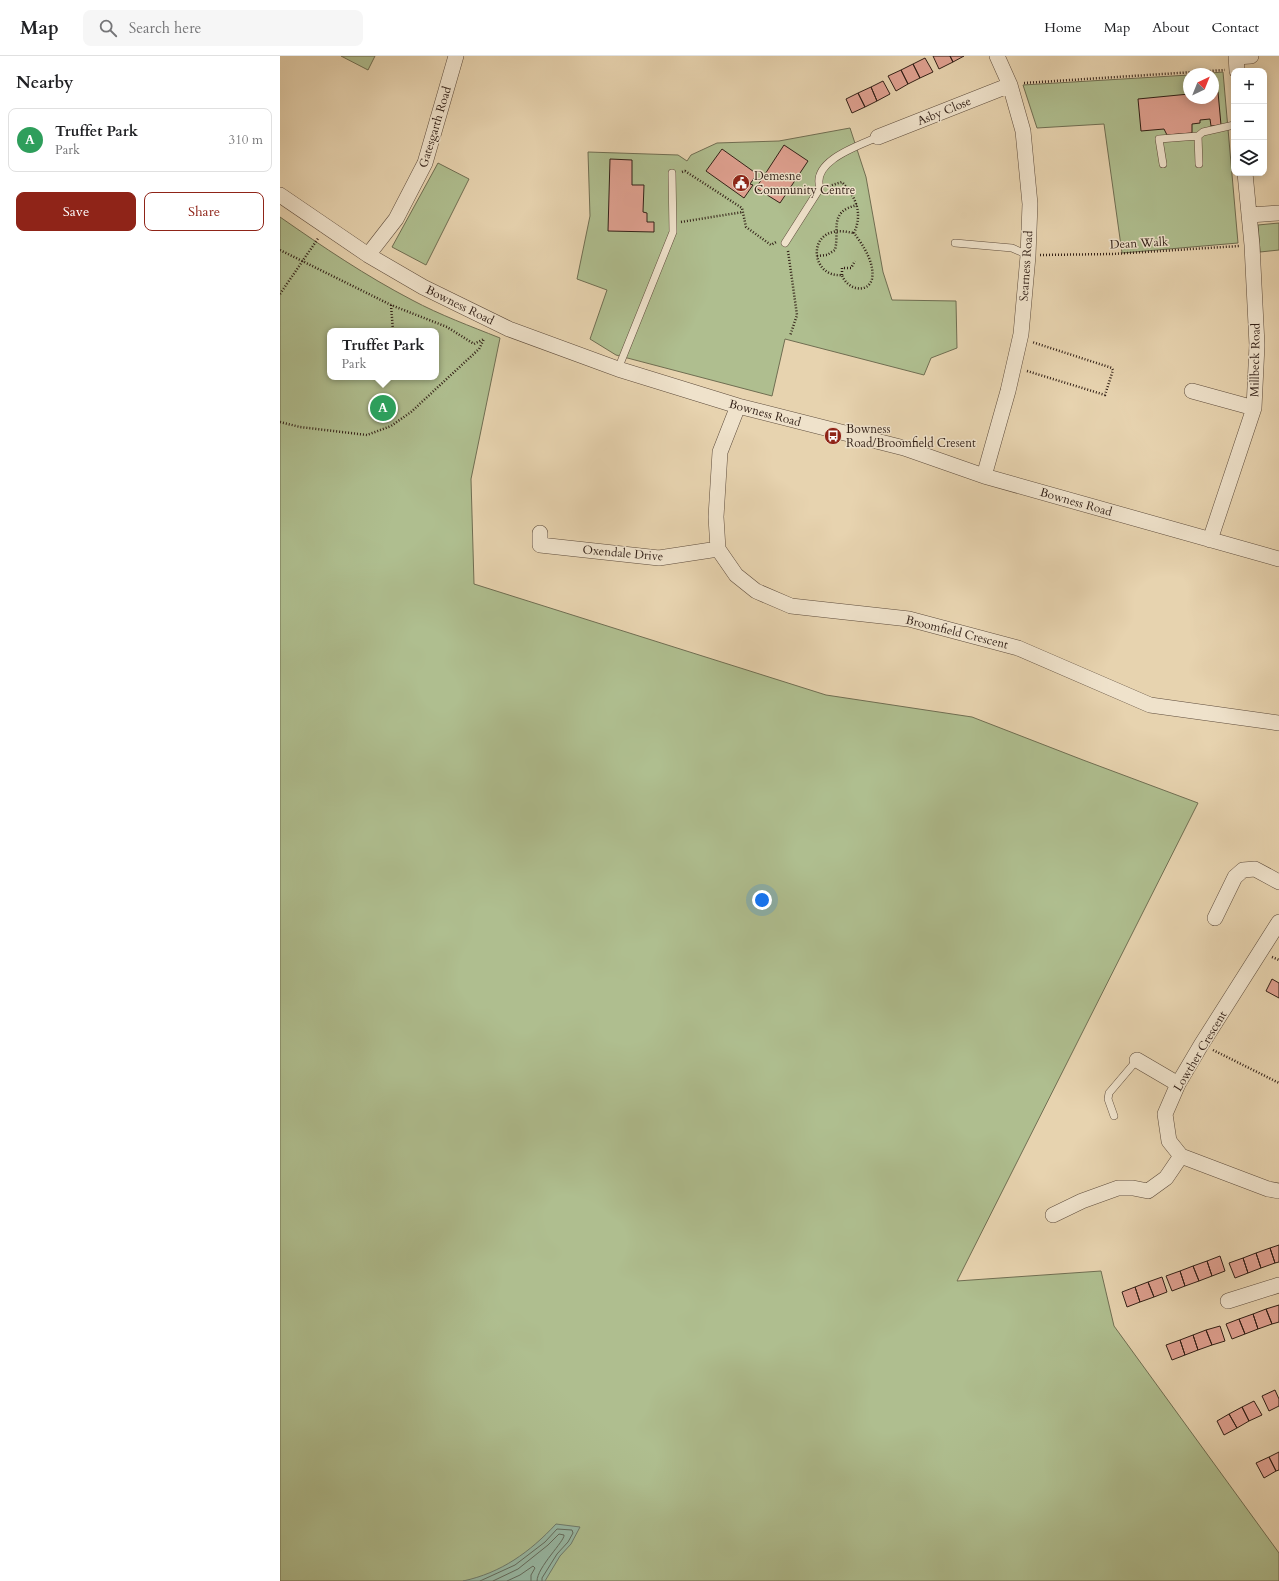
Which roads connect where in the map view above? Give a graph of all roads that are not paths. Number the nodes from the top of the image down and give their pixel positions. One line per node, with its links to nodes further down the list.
1 (456, 56): 18 (street, Gatesgarth Road)
2 (997, 56): 5 (street, Searness Road)
3 (1251, 56): 4 (street)
4 (1236, 64)
5 (1010, 85): 8 (street, Asby Close); 19 (street, Searness Road)
6 (1231, 126): 7 (lane)
7 (1198, 136): 9 (lane); 10 (lane)
8 (878, 137): 16 (lane)
9 (1163, 164)
10 (1199, 164)
11 (672, 174): 20 (lane)
12 (1245, 176): 15 (street, Millbeck Road)
13 (280, 195): 18 (street, Bowness Road)
14 (1279, 213): 15 (street)
15 (1249, 215): 23 (street, Millbeck Road)
16 (784, 243)
17 (955, 243): 19 (lane)
18 (368, 255): 20 (street, Bowness Road)
19 (1028, 256): 24 (street, Searness Road)
20 (618, 369): 22 (street, Bowness Road)
21 (1192, 391): 23 (street)
22 (738, 406): 24 (street, Bowness Road); 27 (street)
23 (1254, 408): 26 (street, Millbeck Road)
24 (984, 476): 26 (street, Bowness Road)
25 (540, 533): 27 (street, Oxendale Drive)
26 (1210, 540): 28 (street, Bowness Road)
27 (718, 549): 29 (street, Broomfield Crescent)
28 (1279, 559)
29 (1279, 722)
30 (1279, 882): 31 (street)
31 (1215, 918)
32 (1279, 922): 34 (street, Lowther Crescent)
33 (1137, 1060): 34 (street); 35 (lane)
34 (1178, 1084): 36 (street, Lowther Crescent)
35 (1114, 1116)
36 (1181, 1156): 37 (street); 38 (street)
37 (1279, 1191)
38 (1053, 1215)
39 (1279, 1285): 40 (street)
40 (1228, 1301)

